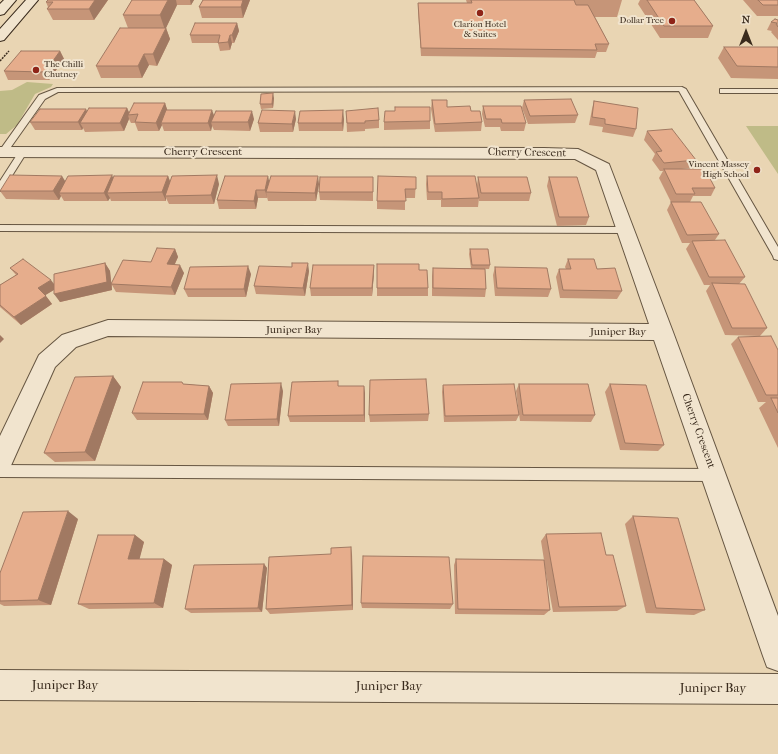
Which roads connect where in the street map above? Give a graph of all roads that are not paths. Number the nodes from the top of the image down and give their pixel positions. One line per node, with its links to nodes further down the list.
1 (10, 0): 3 (street)
2 (32, 0): 4 (street)
3 (0, 11)
4 (3, 31)
5 (723, 91): 6 (lane)
6 (778, 91)
7 (2, 152): 8 (street, Cherry Crescent); 12 (lane)
8 (23, 152): 9 (lane); 11 (street, Cherry Crescent)
9 (0, 188)
10 (0, 228): 11 (lane)
11 (625, 230): 13 (street, Cherry Crescent)
12 (778, 256)
13 (663, 332): 14 (street, Juniper Bay); 16 (street, Cherry Crescent)
14 (0, 462)
15 (0, 471): 16 (lane)
16 (714, 475): 17 (street, Cherry Crescent)
17 (778, 656)
18 (0, 685): 19 (street, Juniper Bay)
19 (778, 689)

